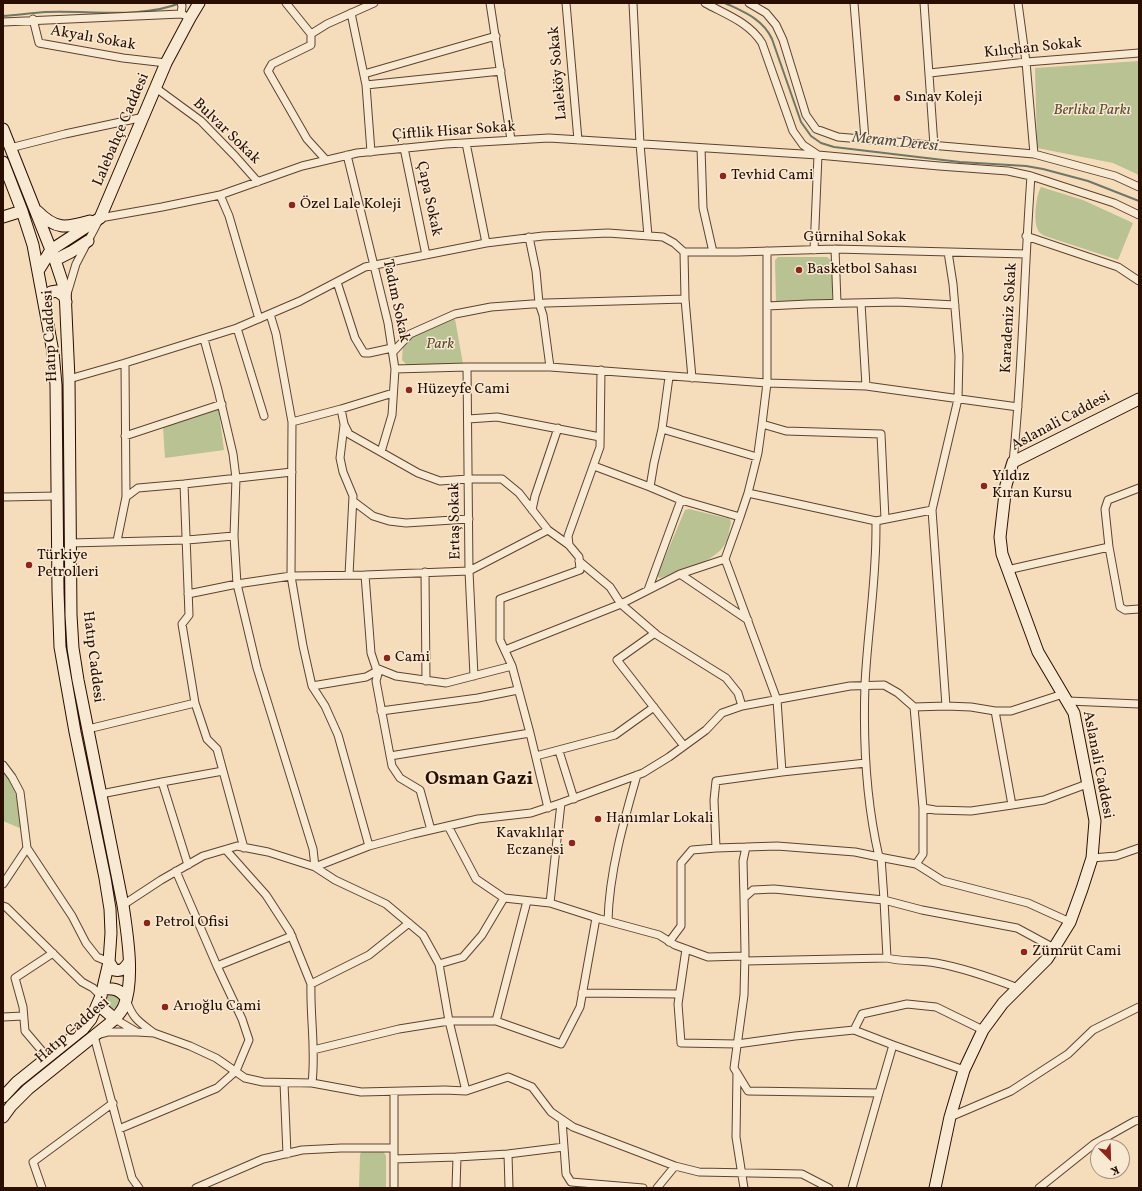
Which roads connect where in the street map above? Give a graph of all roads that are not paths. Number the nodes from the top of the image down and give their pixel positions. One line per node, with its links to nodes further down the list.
1 (200, 3): 14 (main road, Lalebahçe Caddesi)
2 (286, 3): 17 (street)
3 (374, 3): 13 (street)
4 (490, 3): 18 (street)
5 (566, 3): 31 (street, Laleköy Sokak)
6 (633, 3): 33 (street)
7 (705, 3): 41 (street)
8 (749, 3): 29 (street)
9 (854, 3): 29 (street)
10 (924, 3): 23 (street)
11 (1018, 3): 20 (street)
12 (181, 4): 14 (street)
13 (351, 13): 17 (street); 24 (street)
14 (186, 16): 15 (street); 21 (main road, Lalebahçe Caddesi)
15 (33, 20): 16 (street); 21 (street, Akyalı Sokak)
16 (3, 22)
17 (311, 34): 42 (street)
18 (496, 36): 22 (street); 24 (street)
19 (1139, 53): 20 (street, Kılıçhan Sokak)
20 (1026, 62): 23 (street, Kılıçhan Sokak); 39 (street)
21 (166, 63): 26 (main road, Lalebahçe Caddesi)
22 (501, 71): 25 (street); 30 (street)
23 (930, 73): 34 (street)
24 (364, 74): 25 (street)
25 (366, 85): 38 (street)
26 (156, 88): 27 (main road, Lalebahçe Caddesi); 45 (street, Bulvar Sokak)
27 (144, 117): 35 (street); 52 (main road, Lalebahçe Caddesi)
28 (3, 129): 35 (main road, Hatıp Caddesi)
29 (865, 139): 34 (street)
30 (511, 140): 31 (street, Çiftlik Hisar Sokak); 32 (street, Çiftlik Hisar Sokak)
31 (578, 140): 33 (street, Çiftlik Hisar Sokak)
32 (466, 143): 36 (street, Çiftlik Hisar Sokak); 57 (street)
33 (640, 144): 37 (street, Çiftlik Hisar Sokak); 53 (street)
34 (934, 146): 39 (street)
35 (10, 148): 48 (main road, Hatıp Caddesi)
36 (404, 148): 38 (street, Çiftlik Hisar Sokak); 64 (street, Çapa Sokak)
37 (701, 148): 41 (street, Çiftlik Hisar Sokak); 62 (street)
38 (371, 152): 40 (street, Çiftlik Hisar Sokak)
39 (1034, 154): 46 (street)
40 (347, 155): 42 (street, Çiftlik Hisar Sokak); 67 (street, Tadım Sokak)
41 (818, 155): 44 (street, Çiftlik Hisar Sokak); 59 (street)
42 (326, 160): 45 (street, Çiftlik Hisar Sokak)
43 (3, 162): 49 (main road, Hatıp Caddesi)
44 (1031, 176): 50 (street, Çiftlik Hisar Sokak); 54 (street, Karadeniz Sokak)
45 (258, 182): 47 (street, Çiftlik Hisar Sokak)
46 (1139, 187)
47 (220, 195): 52 (street, Çiftlik Hisar Sokak); 80 (street)
48 (34, 209): 52 (main road); 66 (main road, Hatıp Caddesi)
49 (22, 210): 51 (main road); 68 (main road, Hatıp Caddesi)
50 (1139, 215)
51 (3, 217)
52 (100, 218): 56 (street); 66 (main road)
53 (648, 236): 55 (street); 61 (street)
54 (1026, 236): 65 (street, Karadeniz Sokak); 69 (street)
55 (529, 238): 57 (street); 75 (street)
56 (88, 241): 66 (main road); 72 (street)
57 (486, 243): 64 (street)
58 (834, 249): 59 (street, Gürnihal Sokak); 63 (street, Gürnihal Sokak); 73 (street)
59 (814, 250): 60 (street, Gürnihal Sokak)
60 (767, 251): 62 (street, Gürnihal Sokak); 78 (street)
61 (684, 252): 62 (street, Gürnihal Sokak); 71 (street)
62 (713, 252)
63 (948, 252): 65 (street, Gürnihal Sokak); 76 (street)
64 (426, 254): 67 (street)
65 (1026, 254): 98 (street, Karadeniz Sokak)
66 (53, 255): 68 (main road); 72 (main road, Hatıp Caddesi)
67 (375, 265): 70 (street); 83 (street, Tadım Sokak)
68 (38, 271): 77 (main road, Hatıp Caddesi)
69 (1139, 281)
70 (337, 282): 79 (street); 83 (street)
71 (685, 299): 75 (street); 90 (street)
72 (66, 301): 77 (main road); 91 (main road, Hatıp Caddesi)
73 (837, 303): 74 (street); 78 (street)
74 (861, 303): 76 (street); 93 (street)
75 (539, 304): 83 (street); 86 (street)
76 (955, 305): 95 (street)
77 (45, 306): 120 (main road, Hatıp Caddesi)
78 (767, 306): 92 (street)
79 (270, 314): 80 (street); 102 (street)
80 (259, 319): 81 (street)
81 (237, 328): 82 (street); 100 (street)
82 (204, 339): 84 (street); 97 (street)
83 (392, 350): 87 (street, Tadım Sokak)
84 (125, 363): 91 (street); 107 (street)
85 (467, 367): 86 (street); 87 (street); 101 (street, Ertaş Sokak)
86 (550, 367): 88 (street)
87 (395, 369): 94 (street, Tadım Sokak)
88 (601, 370): 89 (street); 108 (street)
89 (669, 377): 90 (street); 106 (street)
90 (692, 378): 92 (street)
91 (69, 379): 135 (main road, Hatıp Caddesi)
92 (767, 383): 93 (street); 104 (street)
93 (866, 386): 95 (street)
94 (393, 393): 99 (street); 109 (street, Tadım Sokak)
95 (958, 399): 98 (street); 126 (street)
96 (1139, 399): 111 (main road, Aslanali Caddesi)
97 (222, 404): 107 (street); 114 (street)
98 (1018, 407): 111 (street, Karadeniz Sokak)
99 (341, 409): 102 (street); 103 (street)
100 (264, 416)
101 (468, 419): 105 (street); 115 (street, Ertaş Sokak)
102 (292, 422): 113 (street)
103 (344, 424): 109 (street); 124 (street)
104 (762, 424): 110 (street); 129 (street)
105 (558, 428): 108 (street); 125 (street)
106 (662, 429): 110 (street); 117 (street)
107 (125, 436): 122 (street)
108 (600, 437): 112 (street)
109 (381, 452): 115 (street)
110 (757, 457): 119 (street)
111 (1013, 462): 140 (main road, Aslanali Caddesi)
112 (594, 466): 117 (street); 136 (street)
113 (292, 472): 114 (street); 146 (street)
114 (236, 478): 116 (street); 132 (street)
115 (468, 479): 125 (street); 128 (street, Ertaş Sokak)
116 (184, 484): 122 (street); 133 (street)
117 (650, 487): 123 (street)
118 (1139, 488): 137 (street)
119 (748, 493): 127 (street); 130 (street)
120 (58, 496): 121 (street); 225 (main road, Hatıp Caddesi)
121 (3, 497)
122 (126, 498): 134 (street)
123 (681, 500): 127 (street); 148 (street)
124 (352, 501): 128 (street); 144 (street)
125 (532, 510): 131 (street)
126 (932, 510): 129 (street); 167 (street)
127 (740, 517): 138 (street)
128 (469, 519): 141 (street, Ertaş Sokak)
129 (885, 519): 130 (street)
130 (876, 521): 159 (street)
131 (548, 530): 136 (street); 141 (street)
132 (234, 536): 133 (street); 147 (street)
133 (186, 540): 134 (street); 149 (street)
134 (117, 541): 135 (street)
135 (70, 543): 172 (main road, Hatıp Caddesi)
136 (568, 545): 139 (street)
137 (1109, 547): 140 (street); 151 (street)
138 (725, 559): 143 (street); 152 (street)
139 (580, 561): 150 (street); 154 (street)
140 (1008, 570): 162 (main road, Aslanali Caddesi)
141 (469, 571): 142 (street); 157 (street, Ertaş Sokak)
142 (425, 572): 145 (street); 158 (street)
143 (680, 574): 148 (street); 152 (street)
144 (349, 575): 145 (street); 146 (street)
145 (365, 575): 156 (street)
146 (292, 576): 147 (street); 160 (street)
147 (237, 584): 149 (street); 204 (street)
148 (648, 590): 150 (street)
149 (188, 594): 164 (street)
150 (621, 604): 153 (street); 154 (street)
151 (1139, 609)
152 (748, 620): 163 (street)
153 (655, 632): 166 (street); 168 (street)
154 (504, 650): 155 (street)
155 (512, 666): 157 (street); 161 (street)
156 (379, 670): 158 (street); 160 (street); 170 (street)
157 (474, 676): 158 (street)
158 (426, 681)
159 (865, 685): 163 (street); 169 (street); 178 (street)
160 (312, 686): 193 (street)
161 (518, 690): 170 (street); 173 (street)
162 (1066, 697): 165 (street); 171 (street); 184 (main road, Aslanali Caddesi)
163 (777, 700): 166 (street); 181 (street)
164 (195, 703): 172 (street); 180 (street)
165 (1139, 704)
166 (742, 706): 174 (street)
167 (946, 706): 169 (street); 171 (street)
168 (654, 707): 174 (street); 175 (street)
169 (914, 707): 190 (street)
170 (381, 711): 176 (street)
171 (995, 711): 188 (street)
172 (88, 729): 185 (main road, Hatıp Caddesi)
173 (530, 733): 176 (street); 177 (street)
174 (684, 746): 182 (street)
175 (559, 751): 177 (street); 186 (street)
176 (390, 756): 192 (street)
177 (536, 756): 189 (street)
178 (866, 763): 181 (street); 200 (street)
179 (3, 765): 195 (street)
180 (223, 771): 183 (street); 196 (street)
181 (782, 772): 197 (street)
182 (637, 775): 186 (street); 215 (street)
183 (162, 782): 185 (street); 202 (street)
184 (1088, 784): 188 (street); 201 (main road, Aslanali Caddesi)
185 (101, 794): 212 (main road, Hatıp Caddesi)
186 (574, 799): 187 (street)
187 (561, 803): 189 (street); 211 (street)
188 (1012, 805): 190 (street)
189 (548, 808): 191 (street)
190 (923, 808): 203 (street)
191 (448, 826): 192 (street); 207 (street)
192 (431, 830): 193 (street)
193 (369, 846): 204 (street)
194 (746, 847): 197 (street); 200 (street); 208 (street)
195 (27, 848): 206 (street); 225 (street)
196 (244, 848): 199 (street); 204 (street)
197 (716, 848): 219 (street)
198 (1139, 848): 201 (street)
199 (226, 850): 202 (street); 218 (street)
200 (880, 857): 203 (street); 210 (street)
201 (1092, 858): 216 (main road, Aslanali Caddesi)
202 (188, 864): 205 (street)
203 (916, 864): 216 (street)
204 (316, 867): 217 (street)
205 (176, 871): 212 (street); 228 (street)
206 (3, 884)
207 (504, 898): 209 (street); 227 (street)
208 (744, 898): 210 (street); 224 (street)
209 (527, 900): 211 (street); 239 (street)
210 (884, 900): 220 (street); 223 (street)
211 (550, 903): 214 (street)
212 (123, 905): 226 (main road, Hatıp Caddesi)
213 (3, 906): 222 (street)
214 (596, 918): 215 (street); 231 (street)
215 (608, 921): 219 (street)
216 (1070, 922): 220 (main road, Aslanali Caddesi)
217 (409, 923): 227 (street); 229 (street)
218 (292, 936): 228 (street); 229 (street)
219 (670, 942): 221 (street)
220 (1054, 948): 230 (main road, Aslanali Caddesi)
221 (686, 949): 224 (street); 232 (street)
222 (52, 953): 233 (street); 236 (street)
223 (887, 958): 224 (street); 230 (street)
224 (745, 959): 246 (street)
225 (109, 962): 226 (main road); 233 (main road, Hatıp Caddesi)
226 (129, 962): 234 (main road, Hatıp Caddesi)
227 (439, 964): 240 (street)
228 (218, 966): 251 (street)
229 (311, 984): 248 (street)
230 (1018, 988): 242 (main road, Aslanali Caddesi)
231 (582, 993): 232 (street); 239 (street)
232 (679, 994): 246 (street)
233 (101, 996): 234 (main road); 238 (main road); 249 (main road, Hatıp Caddesi)
234 (126, 998): 238 (main road, Hatıp Caddesi); 244 (street)
235 (1139, 1007): 261 (street)
236 (23, 1016): 237 (street); 249 (street)
237 (3, 1017)
238 (115, 1019): 243 (street); 245 (main road, Hatıp Caddesi)
239 (496, 1020): 240 (street)
240 (449, 1021): 248 (street); 255 (street)
241 (854, 1030): 242 (street); 246 (street); 247 (street)
242 (983, 1030): 250 (main road, Aslanali Caddesi)
243 (137, 1032): 244 (street); 245 (street)
244 (154, 1033): 251 (street)
245 (94, 1036): 259 (street); 260 (main road, Hatıp Caddesi)
246 (737, 1044): 252 (street)
247 (893, 1045): 250 (street); 257 (street)
248 (313, 1050): 254 (street)
249 (48, 1058): 258 (main road, Hatıp Caddesi)
250 (964, 1070): 261 (main road, Aslanali Caddesi)
251 (236, 1071): 253 (street); 264 (street)
252 (737, 1073): 257 (street); 272 (street)
253 (284, 1083): 254 (street); 267 (street)
254 (312, 1083): 256 (street)
255 (466, 1091): 256 (street); 262 (street)
256 (394, 1092): 266 (street)
257 (879, 1093): 283 (street)
258 (3, 1097)
259 (113, 1103): 264 (street); 273 (street)
260 (3, 1117)
261 (950, 1117): 284 (main road, Aslanali Caddesi)
262 (562, 1120): 265 (street); 271 (street)
263 (1139, 1120): 285 (street)
264 (119, 1129): 274 (street)
265 (564, 1147): 268 (street); 279 (street)
266 (394, 1148): 267 (street); 270 (street)
267 (287, 1154): 275 (street)
268 (508, 1154): 269 (street); 278 (street)
269 (457, 1157): 270 (street); 277 (street)
270 (394, 1159): 276 (street)
271 (675, 1166): 272 (street); 280 (street)
272 (742, 1172): 281 (street); 282 (street)
273 (42, 1188)
274 (139, 1188)
275 (196, 1188)
276 (394, 1188)
277 (456, 1188)
278 (509, 1188)
279 (643, 1188)
280 (657, 1188)
281 (744, 1188)
282 (829, 1188)
283 (852, 1188)
284 (935, 1188)
285 (1039, 1188)

